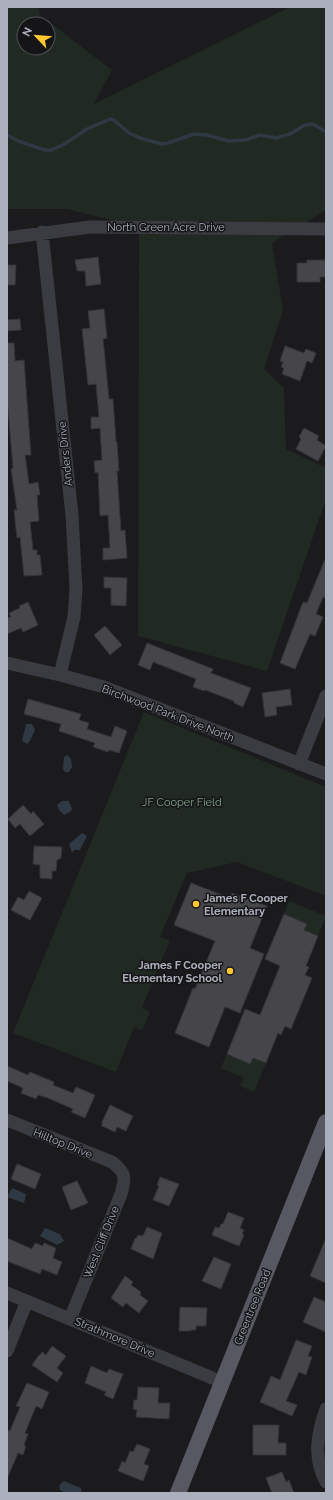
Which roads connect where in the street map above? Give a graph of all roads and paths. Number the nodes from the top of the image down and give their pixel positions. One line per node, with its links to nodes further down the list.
1 (326, 229): 2 (street, North Green Acre Drive)
2 (42, 232): 3 (street, North Green Acre Drive); 5 (street, Anders Drive)
3 (7, 238)
4 (7, 663): 5 (street, Birchwood Park Drive North)
5 (60, 675): 7 (street, Birchwood Park Drive North)
6 (326, 696): 7 (street)
7 (300, 764): 8 (street, Birchwood Park Drive North)
8 (326, 774)
9 (7, 1120): 11 (street, Hilltop Drive)
10 (326, 1122): 16 (main road, Greentree Road)
11 (118, 1167): 14 (street, West Cliff Drive)
12 (7, 1292): 13 (street, Strathmore Drive)
13 (28, 1301): 14 (street, Strathmore Drive); 15 (street)
14 (70, 1318): 16 (street, Strathmore Drive)
15 (7, 1351)
16 (222, 1382): 19 (main road, Greentree Road)
17 (326, 1409): 18 (street)
18 (326, 1482)
19 (178, 1493)

